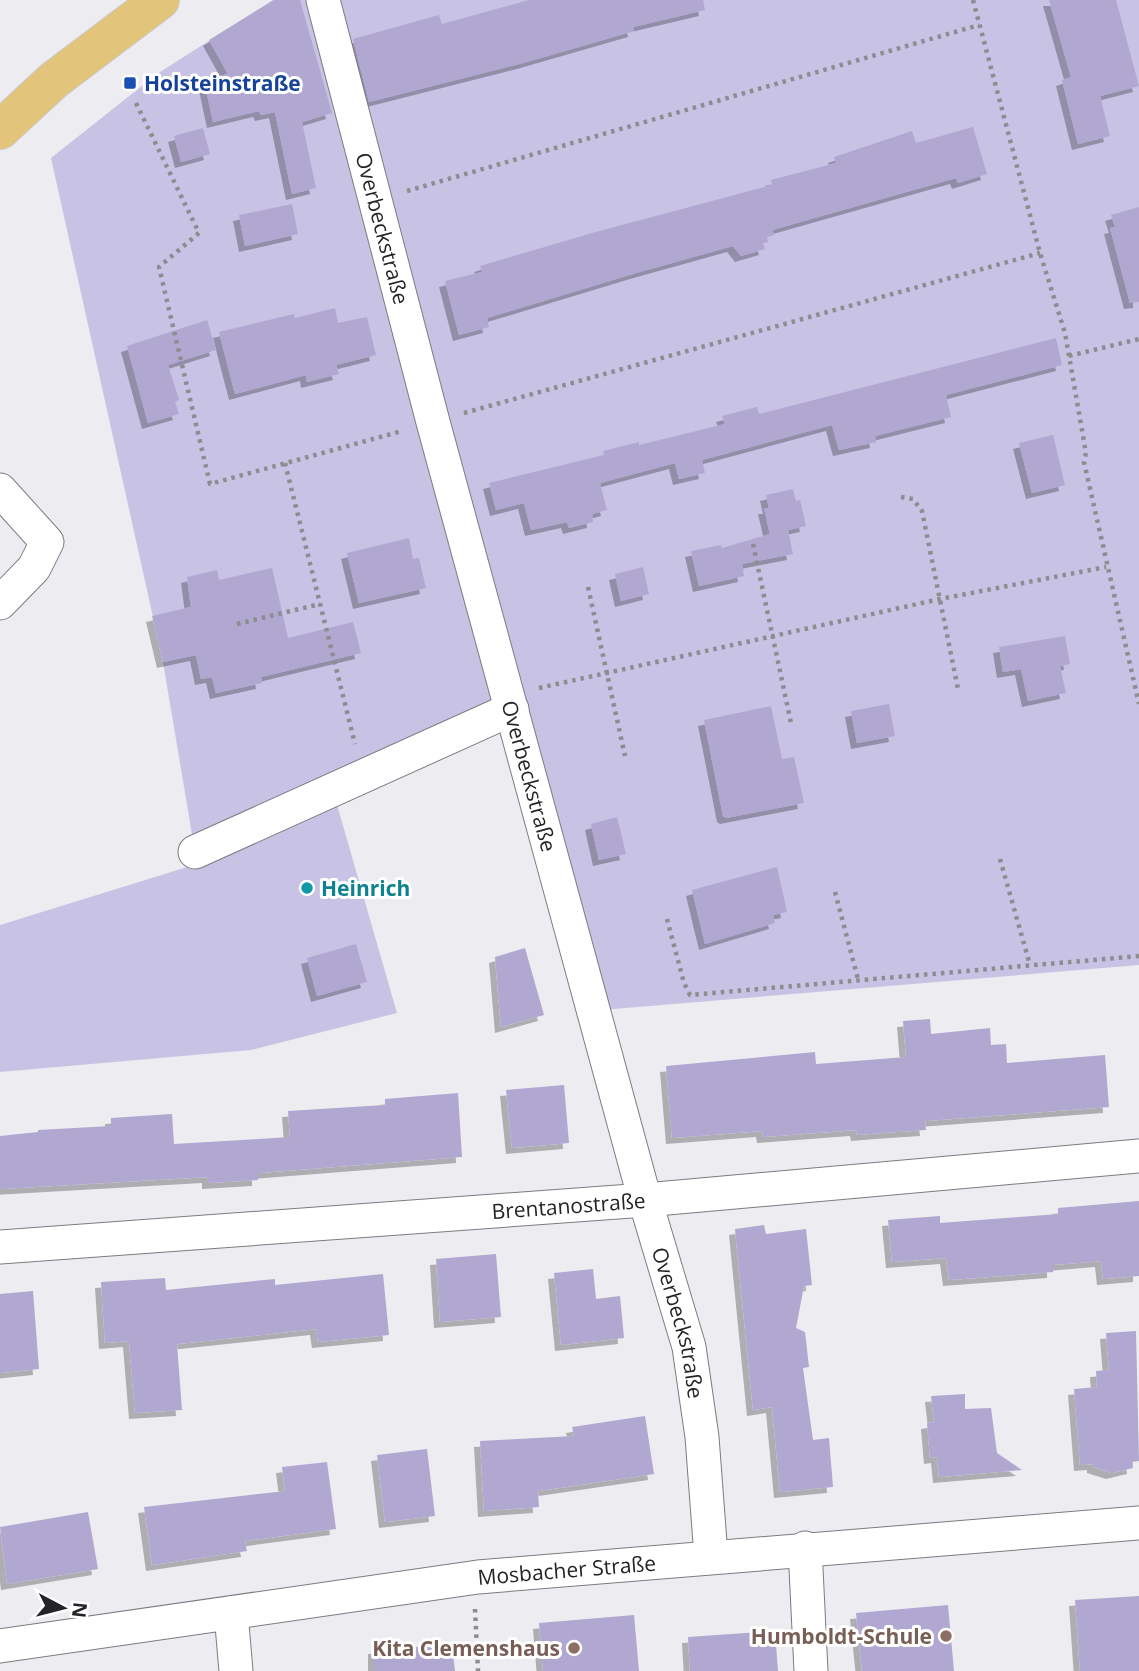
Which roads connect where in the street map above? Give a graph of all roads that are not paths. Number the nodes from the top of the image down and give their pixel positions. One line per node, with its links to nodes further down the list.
1 (160, 0): 3 (main road)
2 (323, 0): 6 (street, Overbeckstraße)
3 (1, 127)
4 (0, 490): 5 (street)
5 (0, 603)
6 (511, 702): 7 (street); 9 (street, Overbeckstraße)
7 (195, 852)
8 (1139, 1156): 9 (street, Brentanostraße)
9 (645, 1200): 10 (street, Brentanostraße); 13 (street, Overbeckstraße)
10 (0, 1247)
11 (1139, 1523): 12 (street, Mosbacher Straße)
12 (805, 1548): 13 (street, Mosbacher Straße); 17 (street)
13 (710, 1556): 14 (street, Mosbacher Straße)
14 (231, 1613): 15 (street, Mosbacher Straße); 16 (street)
15 (0, 1647)
16 (236, 1671)
17 (811, 1671)

